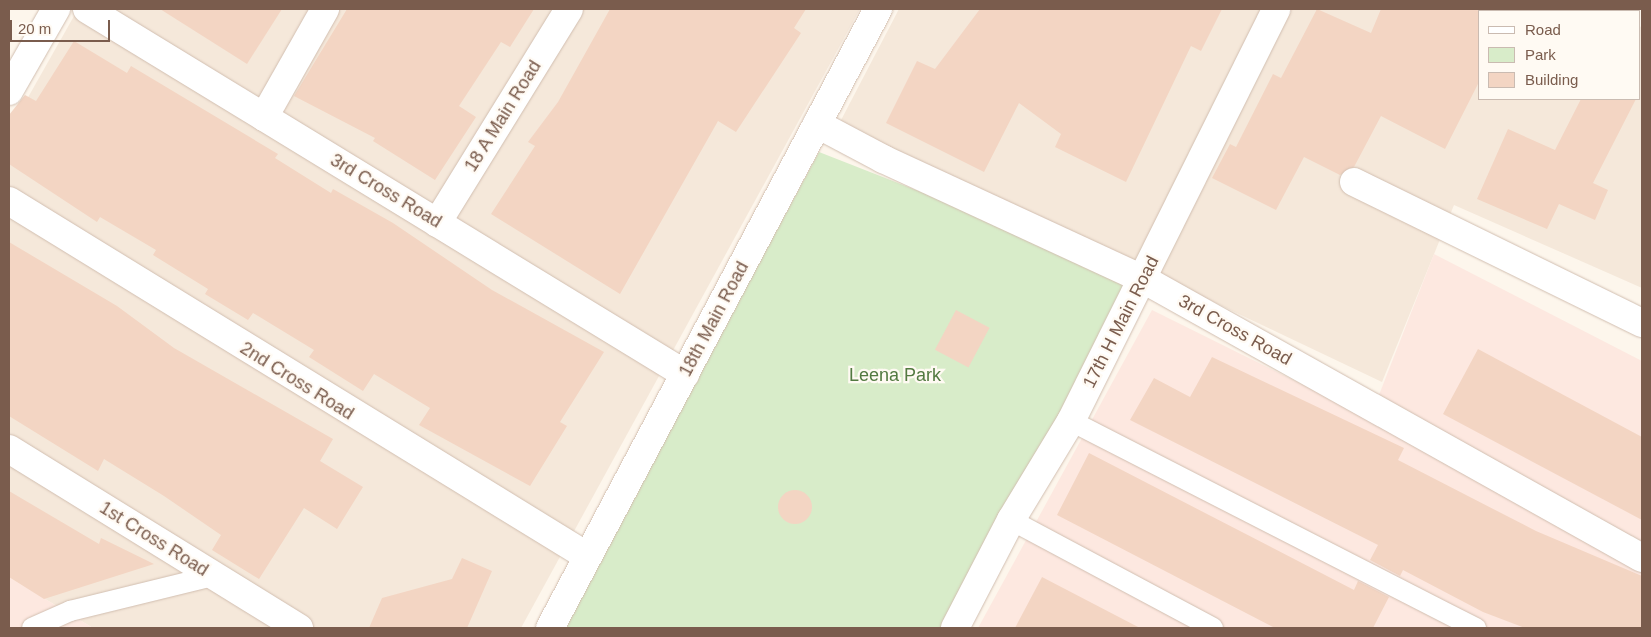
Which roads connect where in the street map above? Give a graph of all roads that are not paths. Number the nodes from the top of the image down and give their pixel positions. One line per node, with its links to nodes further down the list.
1 (56, 9): 7 (street)
2 (87, 9): 8 (street, 3rd Cross Road)
3 (325, 9): 8 (street)
4 (569, 9): 12 (street, 18 A Main Road)
5 (878, 9): 9 (street, 18th Main Road)
6 (1276, 9): 13 (street, 17th H Main Road)
7 (9, 91)
8 (264, 117): 12 (street, 3rd Cross Road)
9 (817, 124): 13 (street, 3rd Cross Road); 15 (street, 18th Main Road)
10 (1354, 182): 14 (street)
11 (9, 201): 19 (street, 2nd Cross Road)
12 (437, 223): 15 (street, 3rd Cross Road)
13 (1143, 279): 16 (street, 17th H Main Road); 20 (street, 3rd Cross Road)
14 (1642, 323)
15 (686, 374): 19 (street, 18th Main Road)
16 (1071, 421): 18 (street, 17th H Main Road); 27 (lane)
17 (9, 450): 21 (street, 1st Cross Road)
18 (1011, 520): 25 (street, 17th H Main Road); 26 (lane)
19 (588, 556): 24 (street, 18th Main Road)
20 (1642, 558)
21 (214, 576): 22 (lane); 23 (street, 1st Cross Road)
22 (32, 628)
23 (299, 628)
24 (550, 628)
25 (955, 628)
26 (1213, 628)
27 (1476, 628)

